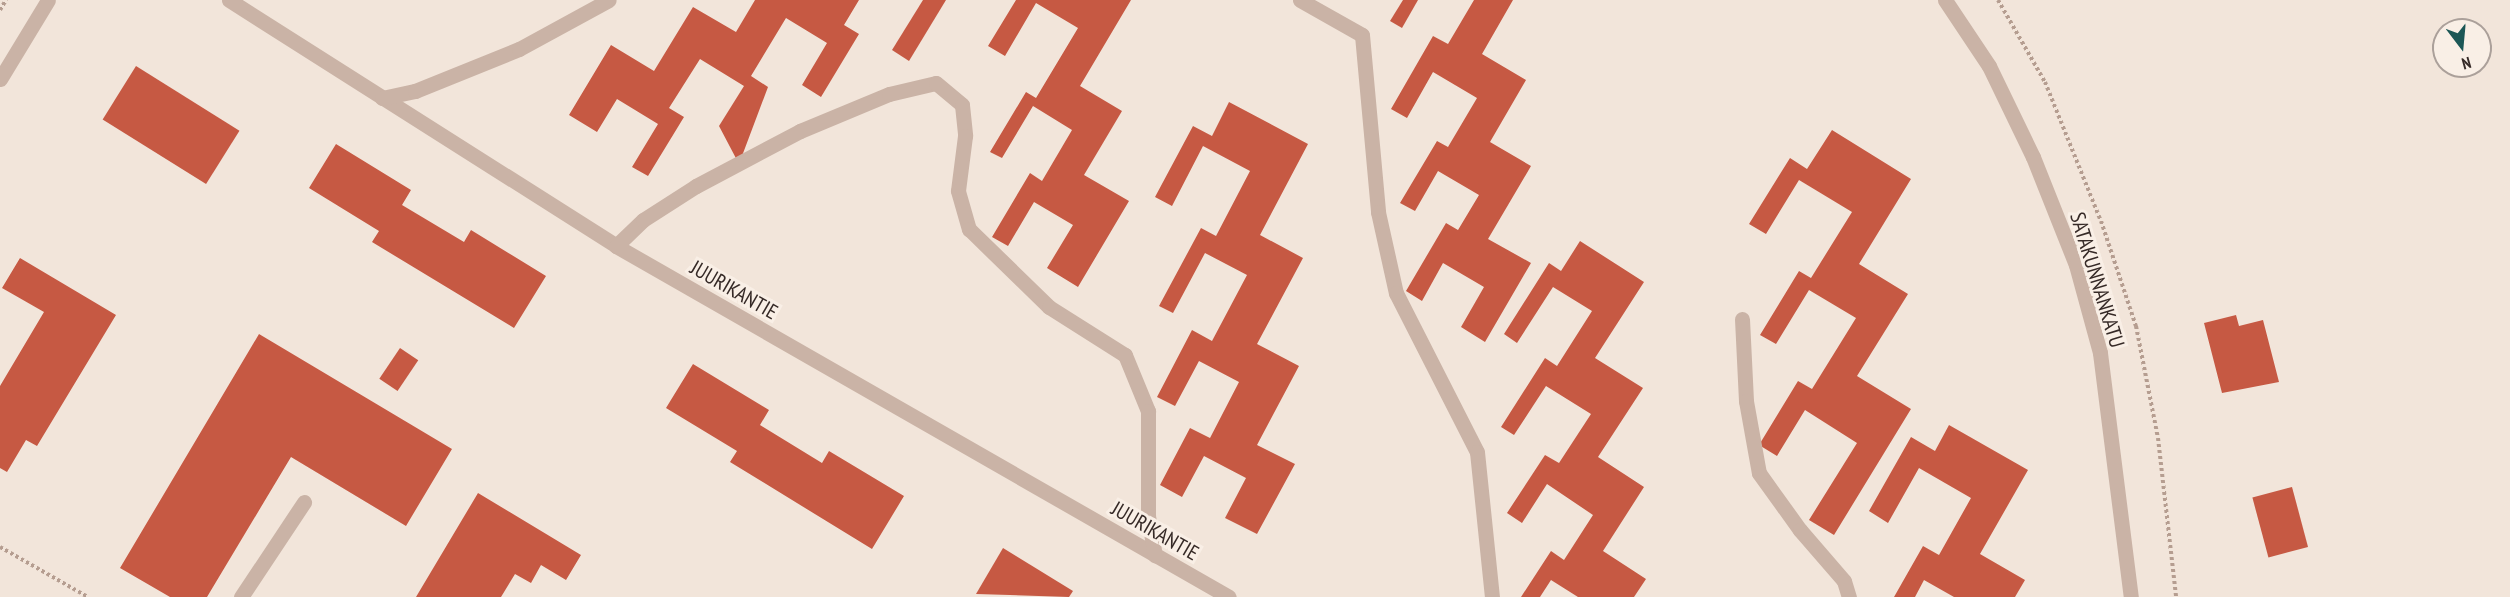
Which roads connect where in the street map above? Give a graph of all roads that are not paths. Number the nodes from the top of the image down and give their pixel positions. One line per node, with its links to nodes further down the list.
1 (48, 0): 6 (street)
2 (229, 0): 7 (street, JUURIKANTIE)
3 (609, 0): 7 (street)
4 (1300, 0): 14 (street)
5 (1945, 0): 16 (street, SATAKUNNANKATU)
6 (0, 79)
7 (382, 98): 8 (street, JUURIKANTIE)
8 (616, 246): 11 (street, JUURIKANTIE); 11 (street)
9 (1742, 319): 15 (street)
10 (304, 502): 12 (street)
11 (1155, 555): 13 (street, JUURIKANTIE)
12 (241, 597)
13 (1229, 597)
14 (1492, 597)
15 (1849, 597)
16 (2131, 597)

